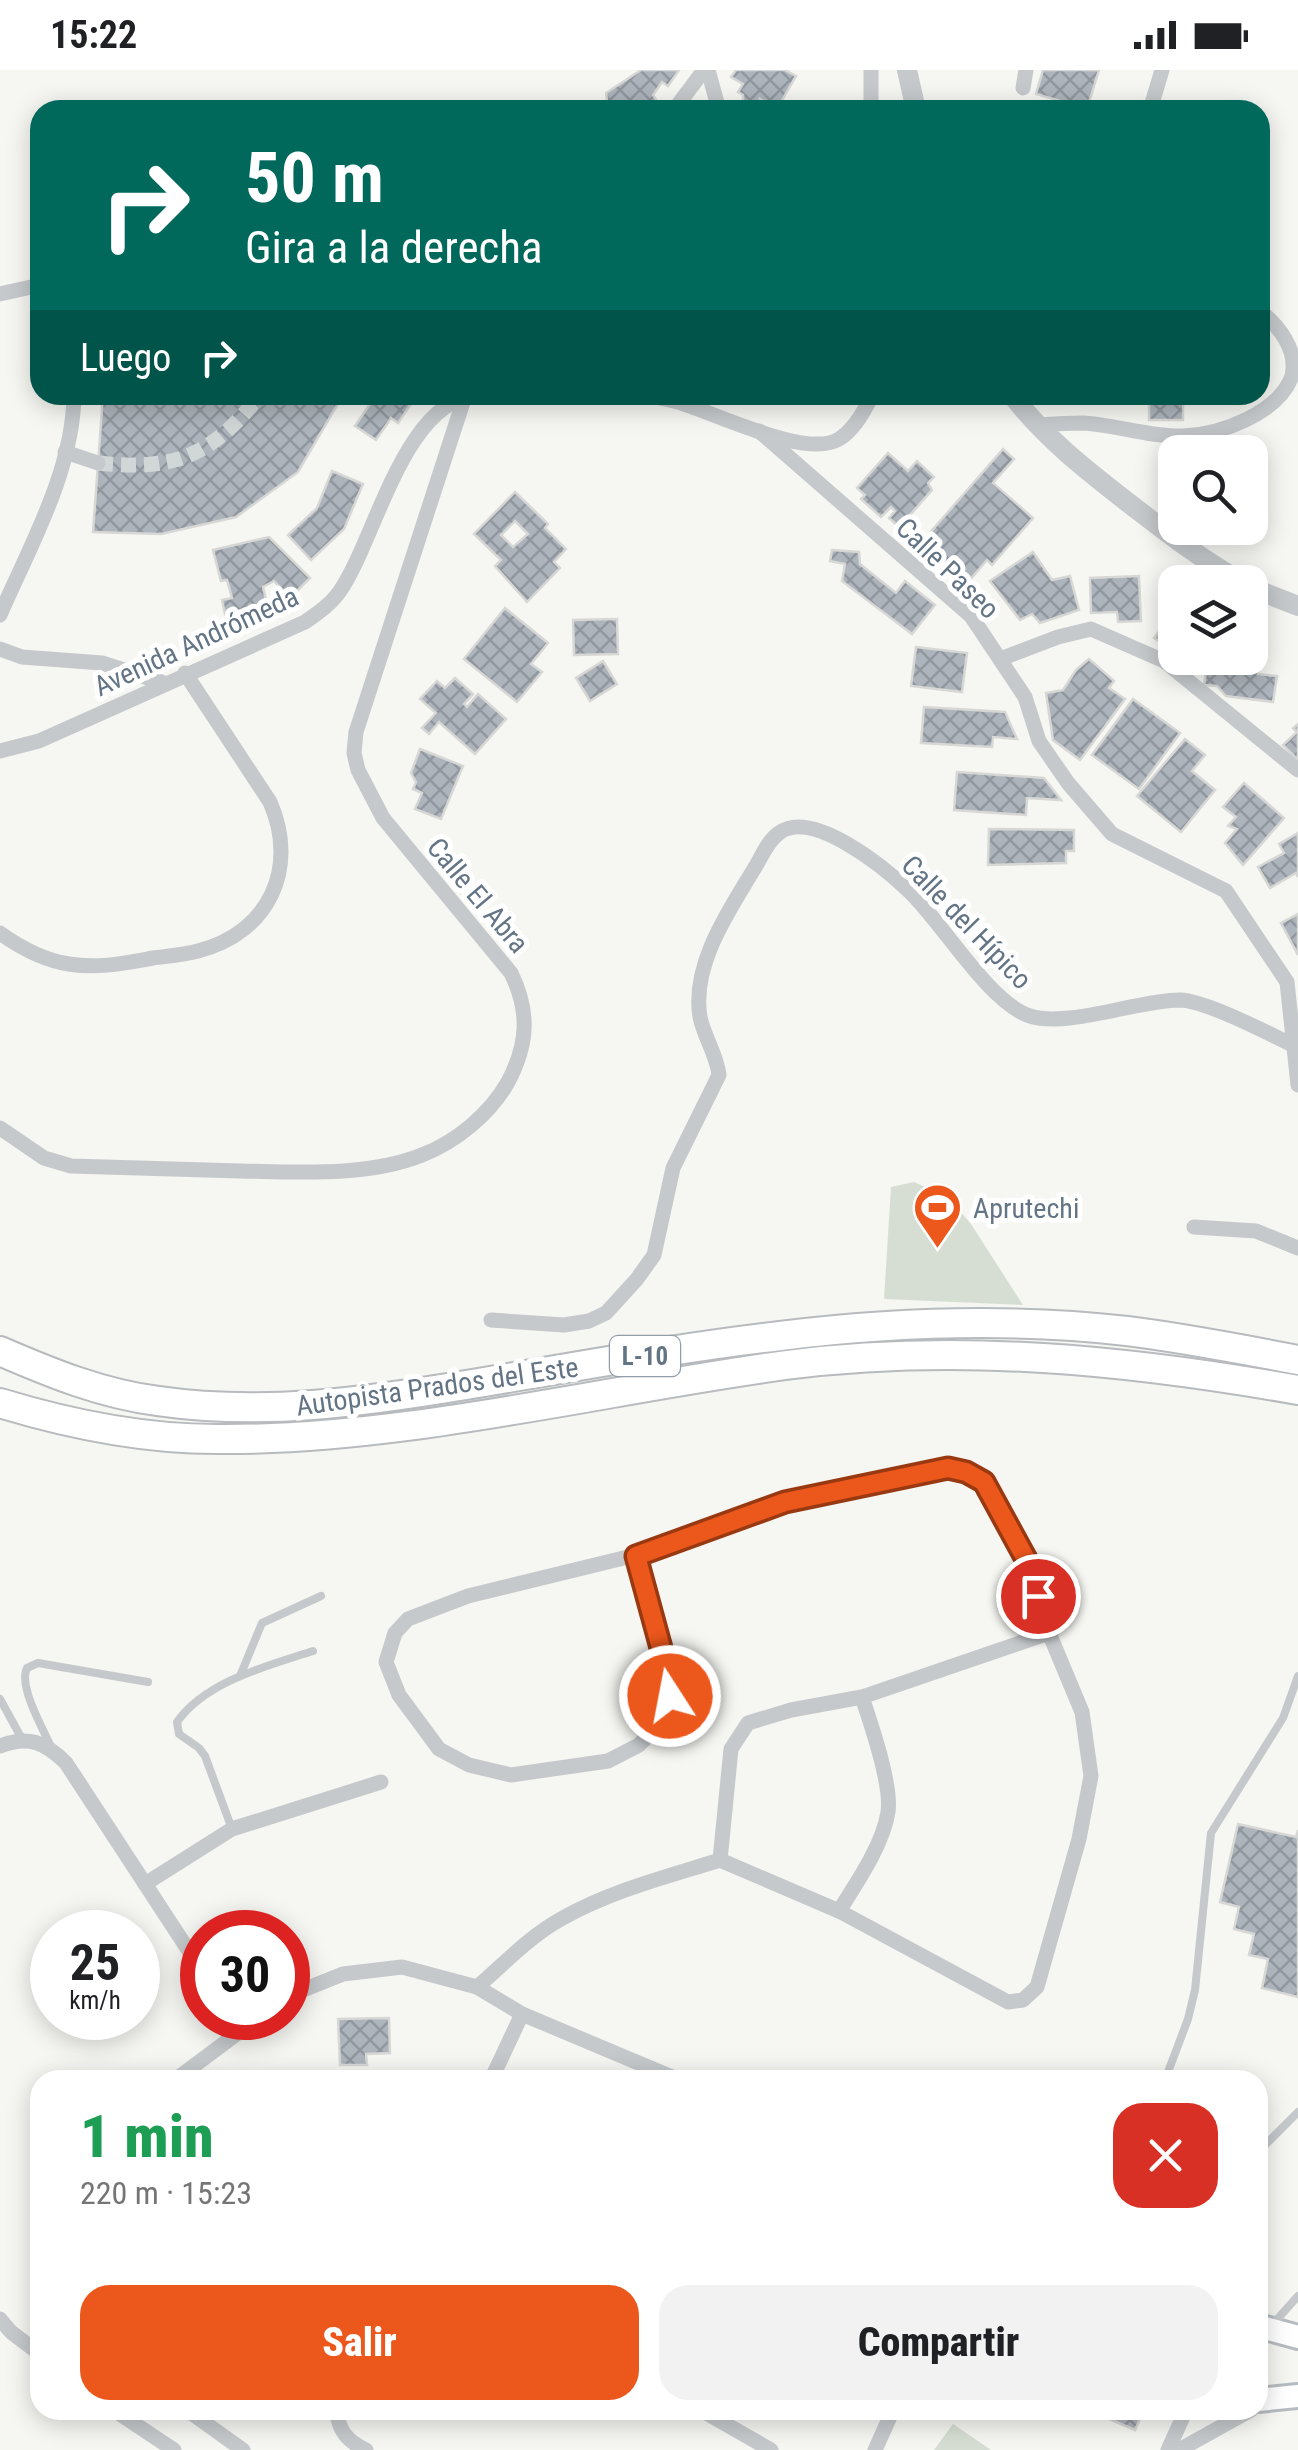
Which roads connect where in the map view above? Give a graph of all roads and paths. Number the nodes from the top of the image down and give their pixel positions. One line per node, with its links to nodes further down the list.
1 (706, 70): 7 (street); 8 (street)
2 (871, 70): 9 (street)
3 (907, 70): 10 (street)
4 (1026, 70): 6 (street)
5 (1162, 70): 11 (street)
6 (1024, 88)
7 (682, 100)
8 (716, 100)
9 (871, 100)
10 (914, 100)
11 (1153, 100)
12 (30, 287): 13 (street)
13 (0, 294)
14 (1270, 319): 21 (street)
15 (74, 405): 23 (street)
16 (452, 405): 31 (street, Avenida Andrómeda)
17 (462, 405): 38 (street, Calle El Abra)
18 (688, 405): 22 (street)
19 (867, 405): 22 (street)
20 (1020, 405): 21 (street)
21 (1037, 425): 25 (street)
22 (760, 430): 30 (street, Calle Paseo)
23 (65, 452): 24 (street); 28 (street)
24 (98, 464)
25 (1215, 565)
26 (1268, 594): 27 (street)
27 (1298, 606)
28 (0, 615)
29 (0, 650): 32 (street)
30 (1000, 660): 34 (street); 36 (street, Calle Paseo)
31 (185, 673): 32 (street, Avenida Andrómeda); 35 (street)
32 (164, 682): 33 (street, Avenida Andrómeda)
33 (0, 751)
34 (1298, 770)
35 (0, 933)
36 (1294, 1044): 37 (street, Calle Paseo); 41 (street, Calle del Hípico)
37 (1298, 1085)
38 (0, 1128)
39 (1194, 1227): 40 (street)
40 (1298, 1248)
41 (491, 1320)
42 (0, 1351): 43 (highway, Autopista Prados del Este / L-10)
43 (1298, 1360)
44 (1298, 1390): 45 (highway, Autopista Prados del Este / L-10)
45 (0, 1403)
46 (636, 1556): 46 (street); 48 (street)
47 (322, 1596): 50 (lane)
48 (1049, 1634): 53 (street); 62 (street)
49 (313, 1650): 50 (lane)
50 (240, 1676): 59 (lane)
51 (1298, 1676): 71 (lane)
52 (148, 1682): 57 (lane)
53 (862, 1697): 60 (street); 62 (street)
54 (0, 1699): 55 (lane)
55 (22, 1739): 56 (street); 57 (street)
56 (0, 1746)
57 (53, 1750): 61 (street)
58 (381, 1782): 59 (street)
59 (232, 1828): 61 (street)
60 (720, 1860): 62 (street); 65 (street)
61 (145, 1884): 63 (street)
62 (839, 1911)
63 (180, 1937)
64 (310, 1987): 65 (street)
65 (478, 1987): 66 (street)
66 (522, 2014): 69 (street); 70 (street)
67 (219, 2040): 68 (street)
68 (186, 2070)
69 (496, 2070)
70 (654, 2070)
71 (1169, 2070)
72 (1298, 2112): 73 (lane)
73 (1268, 2142)
74 (1298, 2296): 76 (lane)
75 (0, 2319): 79 (street)
76 (1268, 2320)
77 (1268, 2328): 78 (main road)
78 (1298, 2337)
79 (30, 2346)
80 (1298, 2396): 81 (main road)
81 (1268, 2402)
82 (129, 2420): 90 (street)
83 (200, 2420): 89 (street)
84 (338, 2420): 91 (street)
85 (718, 2420): 92 (street)
86 (888, 2420): 93 (street)
87 (1182, 2420): 94 (street)
88 (1231, 2420): 95 (street)
89 (236, 2449)
90 (174, 2450)
91 (366, 2450)
92 (771, 2450)
93 (875, 2450)
94 (1168, 2450)
95 (1179, 2450)

